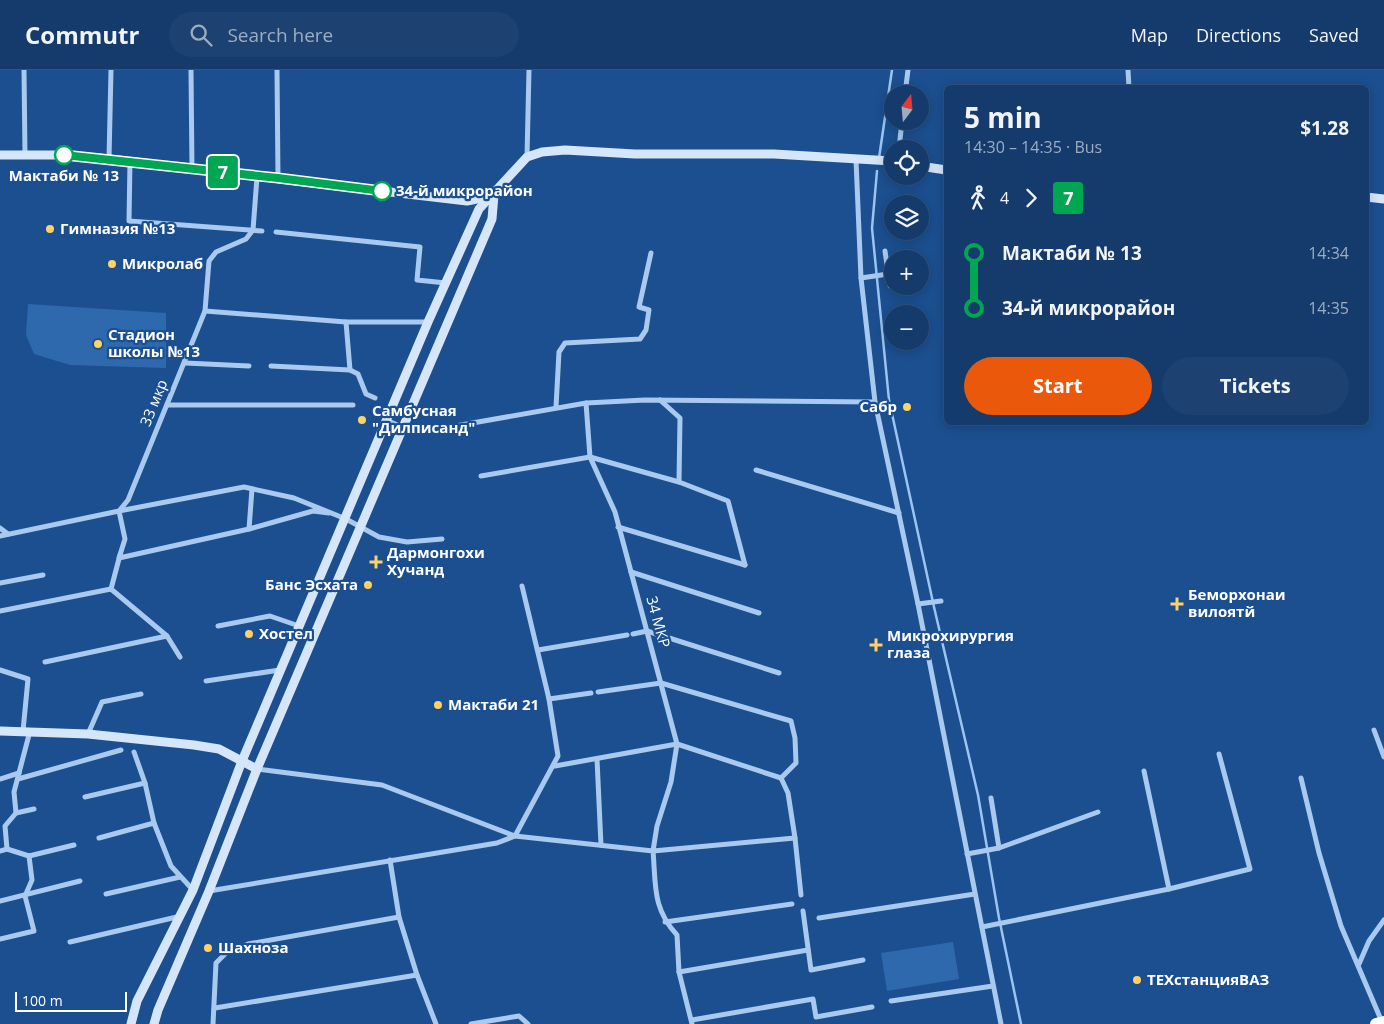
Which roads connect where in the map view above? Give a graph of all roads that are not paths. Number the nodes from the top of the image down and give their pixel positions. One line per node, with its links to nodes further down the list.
1 (24, 70): 11 (street)
2 (111, 70): 13 (street)
3 (191, 70): 18 (street)
4 (277, 70): 21 (street)
5 (529, 70): 12 (street)
6 (908, 70): 8 (street)
7 (1128, 70): 9 (street)
8 (906, 85)
9 (1129, 85)
10 (0, 155): 11 (main road)
11 (25, 155): 13 (main road)
12 (527, 157): 14 (main road); 22 (main road)
13 (109, 159): 15 (main road)
14 (856, 160): 16 (main road); 34 (street)
15 (130, 161): 18 (main road); 27 (street)
16 (884, 161)
17 (929, 167): 19 (main road)
18 (192, 169): 20 (main road)
19 (944, 170)
20 (257, 176): 21 (main road); 27 (street)
21 (278, 178): 25 (main road)
22 (494, 195): 25 (main road); 26 (main road); 32 (main road)
23 (1369, 197): 24 (main road)
24 (1384, 199)
25 (467, 201): 26 (main road)
26 (474, 220): 30 (main road)
27 (253, 230): 28 (street); 36 (street, 33 мкр)
28 (262, 231)
29 (276, 232): 35 (street)
30 (461, 249): 32 (main road); 35 (main road)
31 (651, 253): 49 (street)
32 (476, 256): 51 (main road)
33 (884, 275): 34 (street)
34 (861, 278): 45 (street)
35 (446, 283): 38 (main road)
36 (205, 311): 37 (street); 39 (street, 33 мкр)
37 (346, 322): 38 (street); 42 (street)
38 (428, 322): 50 (main road)
39 (185, 363): 40 (street); 47 (street, 33 мкр)
40 (249, 366)
41 (271, 366): 42 (street)
42 (350, 370): 43 (street)
43 (375, 398)
44 (660, 400): 45 (street); 46 (street); 55 (street)
45 (874, 402): 59 (street)
46 (586, 403): 49 (street); 52 (street, 34 МКР)
47 (167, 405): 48 (street); 57 (street, 33 мкр)
48 (353, 405)
49 (556, 407): 51 (street)
50 (386, 420): 51 (street); 60 (main road)
51 (402, 427): 63 (main road)
52 (590, 457): 54 (street); 55 (street); 61 (street, 34 МКР)
53 (756, 470): 59 (street)
54 (481, 476)
55 (679, 482): 61 (street)
56 (252, 489): 57 (street); 58 (street); 64 (street)
57 (118, 511): 65 (street); 68 (street)
58 (329, 513): 60 (street); 64 (street)
59 (899, 513): 75 (street)
60 (346, 519): 63 (street); 79 (main road)
61 (618, 527): 69 (street, 34 МКР)
62 (0, 528): 65 (street)
63 (361, 528): 67 (street); 108 (main road)
64 (249, 529): 68 (street)
65 (8, 534): 66 (street)
66 (0, 536)
67 (442, 540)
68 (119, 558): 73 (street)
69 (631, 572): 77 (street); 80 (street, 34 МКР)
70 (43, 575): 71 (street)
71 (0, 583)
72 (522, 586): 84 (street)
73 (111, 589): 76 (street); 83 (street)
74 (941, 601): 75 (street)
75 (918, 604): 131 (street)
76 (0, 612)
77 (759, 612)
78 (218, 626): 79 (street)
79 (299, 626): 88 (main road)
80 (647, 631): 81 (street); 89 (street); 91 (street, 34 МКР)
81 (634, 634)
82 (626, 635): 84 (street)
83 (166, 636): 85 (street); 86 (street)
84 (538, 650): 95 (street)
85 (180, 657)
86 (45, 662)
87 (0, 670): 97 (street)
88 (280, 670): 90 (street); 106 (main road)
89 (779, 673)
90 (206, 681)
91 (661, 682): 92 (street); 100 (street, 34 МКР); 111 (street)
92 (598, 692)
93 (591, 693): 95 (street)
94 (141, 694): 99 (street)
95 (550, 699): 107 (street)
96 (1374, 730): 104 (street)
97 (27, 731): 98 (main road); 99 (main road); 110 (street)
98 (0, 732)
99 (88, 734): 106 (main road)
100 (677, 744): 105 (street); 111 (street); 130 (street)
101 (121, 750): 110 (street)
102 (134, 752): 114 (street)
103 (1219, 754): 136 (street)
104 (1384, 757)
105 (597, 759): 107 (street); 126 (street)
106 (242, 761): 108 (main road); 137 (main road)
107 (555, 766): 122 (street)
108 (257, 769): 122 (street); 138 (main road)
109 (1144, 771): 136 (street)
110 (18, 776): 113 (street); 119 (street)
111 (781, 778): 124 (street)
112 (1302, 778): 156 (street)
113 (0, 779)
114 (145, 783): 115 (street); 120 (street)
115 (85, 798)
116 (991, 798): 127 (street)
117 (34, 809): 119 (street)
118 (1098, 812): 127 (street)
119 (16, 813): 121 (street)
120 (154, 823): 123 (street); 134 (street)
121 (2, 826): 128 (street)
122 (515, 836): 126 (street); 133 (street)
123 (99, 838)
124 (795, 838): 130 (street); 141 (street)
125 (74, 845): 132 (street)
126 (601, 846): 130 (street)
127 (999, 848): 131 (street)
128 (6, 849): 129 (street); 132 (street)
129 (0, 851)
130 (653, 851): 150 (street)
131 (967, 854): 140 (street)
132 (29, 856): 142 (street)
133 (390, 860): 138 (street); 147 (street)
134 (180, 877): 137 (street); 139 (street)
135 (80, 882): 142 (street)
136 (1169, 889): 151 (street)
137 (192, 890): 146 (main road)
138 (209, 891): 166 (main road)
139 (106, 894)
140 (976, 894): 148 (street); 151 (street)
141 (801, 895)
142 (25, 896): 143 (street); 152 (street)
143 (0, 901)
144 (792, 904): 150 (street)
145 (803, 911): 154 (street)
146 (180, 916): 153 (street); 165 (main road)
147 (399, 917): 158 (street); 162 (street)
148 (819, 918)
149 (1384, 920): 156 (street)
150 (665, 922): 157 (street)
151 (982, 927): 159 (street)
152 (0, 939)
153 (70, 942)
154 (808, 950): 155 (street); 157 (street)
155 (863, 960)
156 (1359, 964): 164 (street)
157 (679, 972): 163 (street)
158 (417, 975): 162 (street); 168 (street)
159 (994, 986): 160 (street); 171 (street)
160 (891, 1002)
161 (872, 1006): 163 (street)
162 (215, 1008): 167 (street)
163 (692, 1022)
164 (1381, 1023)
165 (131, 1024)
166 (154, 1024)
167 (213, 1024)
168 (436, 1024)
169 (471, 1024): 170 (street)
170 (528, 1024)
171 (1001, 1024)

